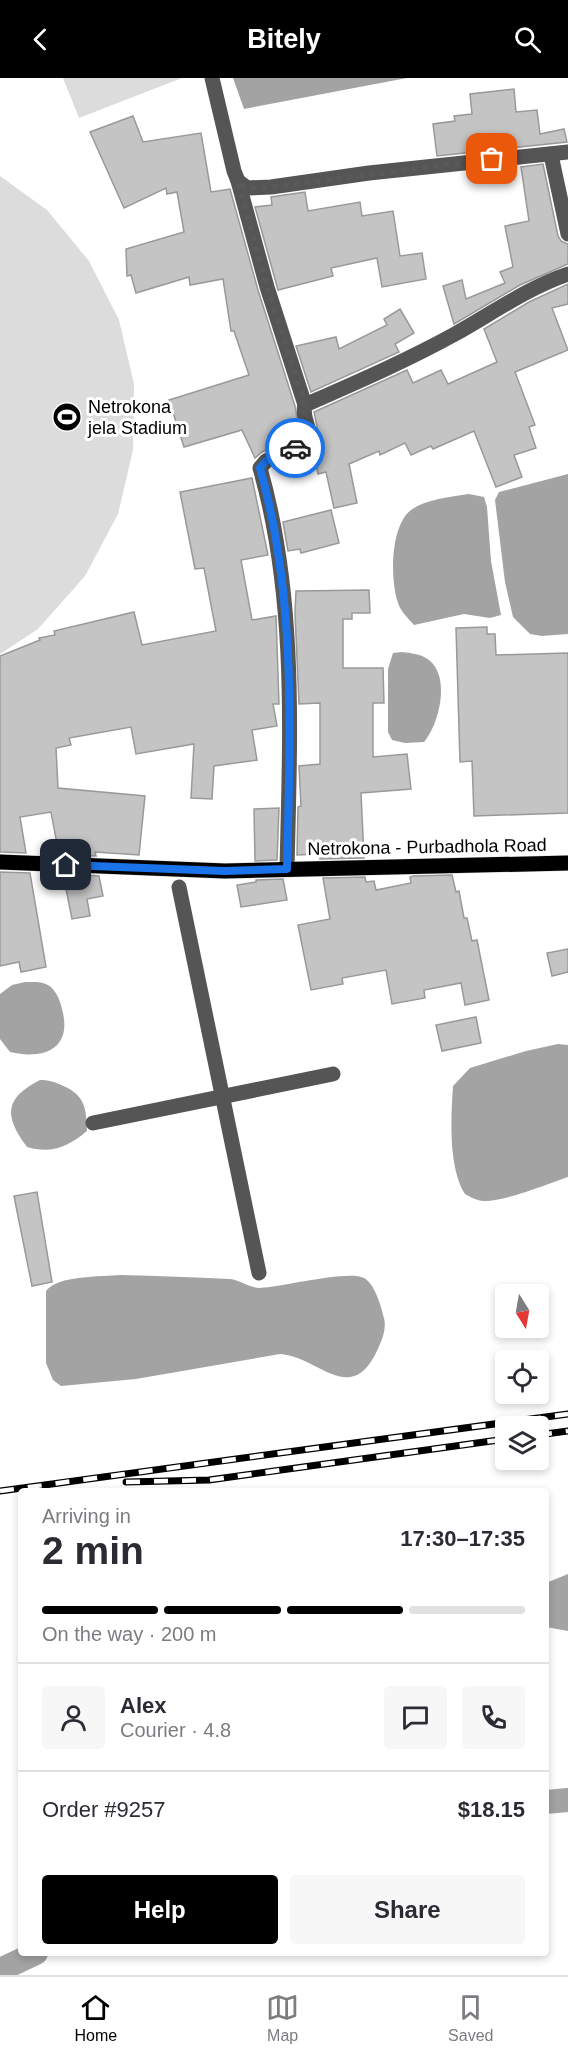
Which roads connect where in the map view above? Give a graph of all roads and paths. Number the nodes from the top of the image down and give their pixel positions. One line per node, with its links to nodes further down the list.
1 (212, 78): 4 (street)
2 (568, 152): 3 (street)
3 (551, 154): 4 (street); 5 (street)
4 (238, 182): 7 (street)
5 (568, 234)
6 (568, 274): 7 (street)
7 (305, 405): 10 (street)
8 (0, 862): 10 (main road, Netrokona - Purbadhola Road)
9 (568, 863): 10 (main road, Netrokona - Purbadhola Road)
10 (287, 869)
11 (179, 887): 13 (street)
12 (333, 1074): 13 (street)
13 (221, 1097): 14 (street); 15 (street)
14 (93, 1123)
15 (259, 1273)

